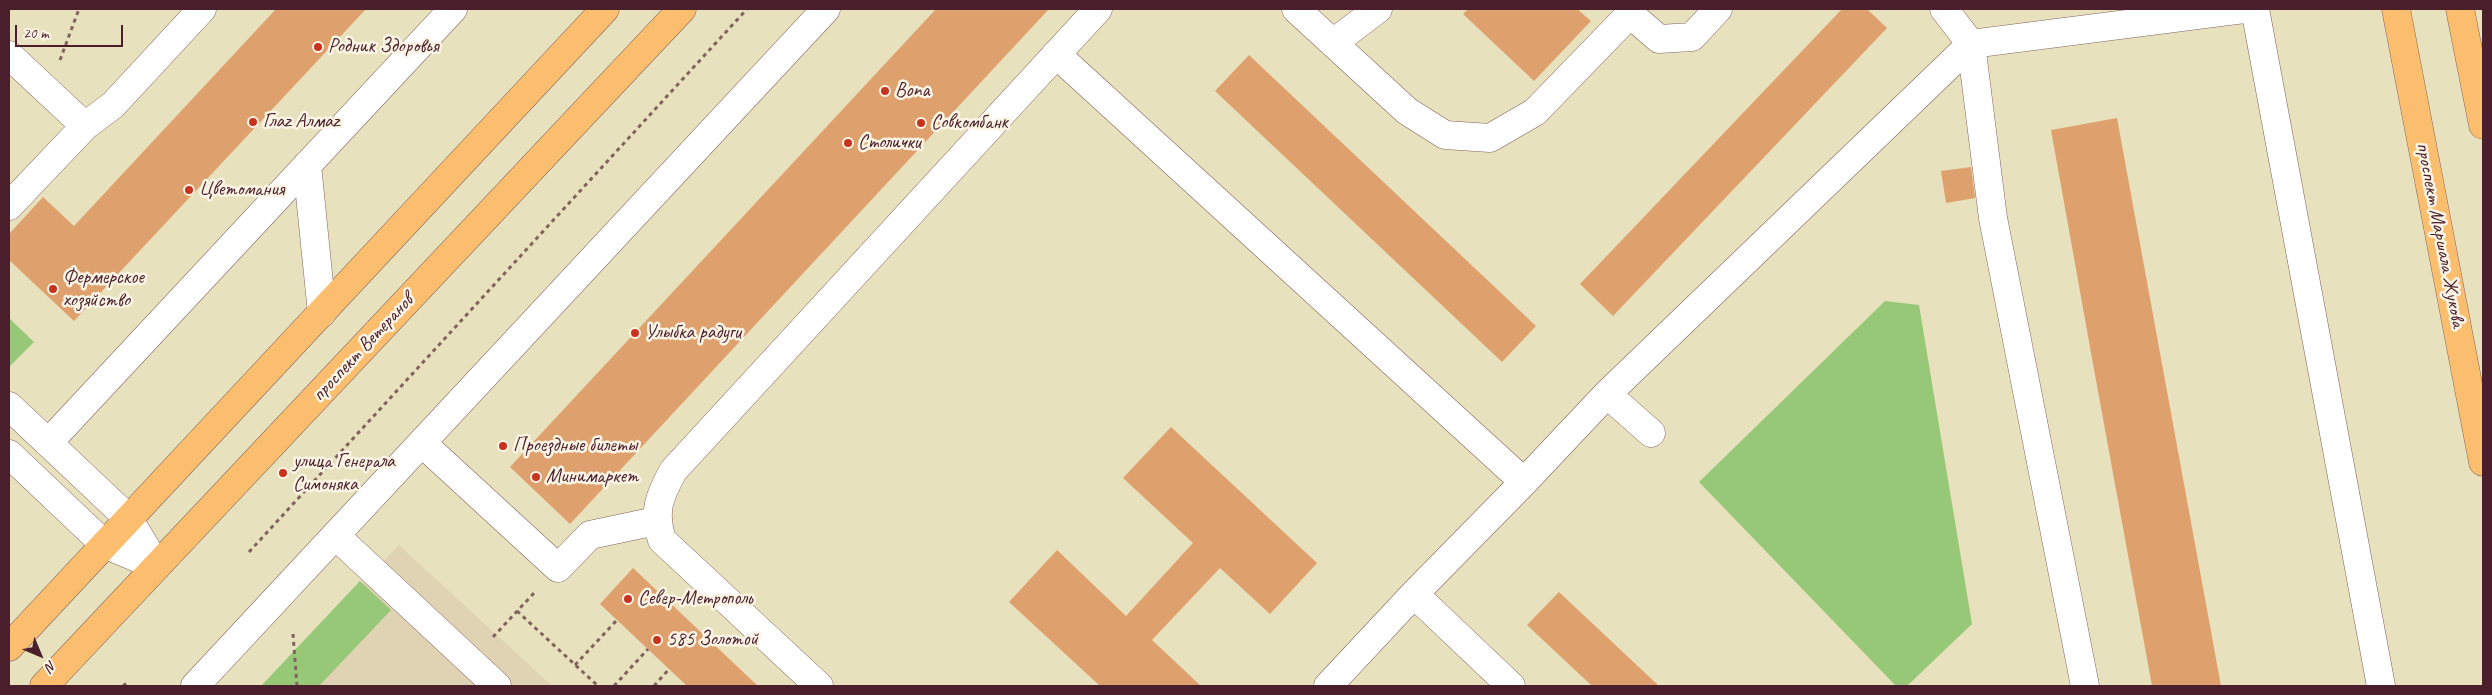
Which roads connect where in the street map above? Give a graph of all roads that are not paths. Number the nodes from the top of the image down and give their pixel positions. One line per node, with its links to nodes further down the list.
1 (202, 9): 21 (street)
2 (453, 9): 22 (street)
3 (605, 9): 24 (main road)
4 (682, 9): 37 (main road, проспект Ветеранов)
5 (826, 9): 29 (street)
6 (1098, 9): 18 (street)
7 (1296, 9): 16 (street)
8 (1378, 9): 16 (street)
9 (1718, 9): 15 (street)
10 (1944, 9): 17 (street)
11 (2244, 9): 17 (street)
12 (2255, 9): 47 (street)
13 (2396, 9): 31 (main road, проспект Маршала Жукова)
14 (2460, 9): 20 (main road)
15 (1628, 11): 16 (street)
16 (1333, 43)
17 (1970, 44): 25 (street); 46 (street)
18 (1056, 54): 32 (street); 34 (street)
19 (9, 55): 21 (street)
20 (2483, 125)
21 (85, 126): 23 (street)
22 (307, 165): 24 (street); 28 (street)
23 (9, 206)
24 (322, 313): 33 (main road)
25 (1608, 394): 27 (street); 32 (street)
26 (9, 406): 28 (street)
27 (1651, 433)
28 (48, 443): 33 (street)
29 (422, 443): 34 (street); 35 (street)
30 (9, 454): 36 (street)
31 (2483, 462)
32 (1524, 482): 38 (street)
33 (128, 518): 36 (main road); 37 (street)
34 (656, 522): 43 (street)
35 (336, 536): 41 (street); 42 (street)
36 (104, 544): 37 (street); 39 (main road)
37 (157, 566): 40 (main road, проспект Ветеранов)
38 (1414, 594): 44 (street); 45 (street)
39 (9, 647)
40 (44, 686)
41 (195, 686)
42 (497, 686)
43 (819, 686)
44 (1328, 686)
45 (1512, 686)
46 (2085, 686)
47 (2381, 686)

